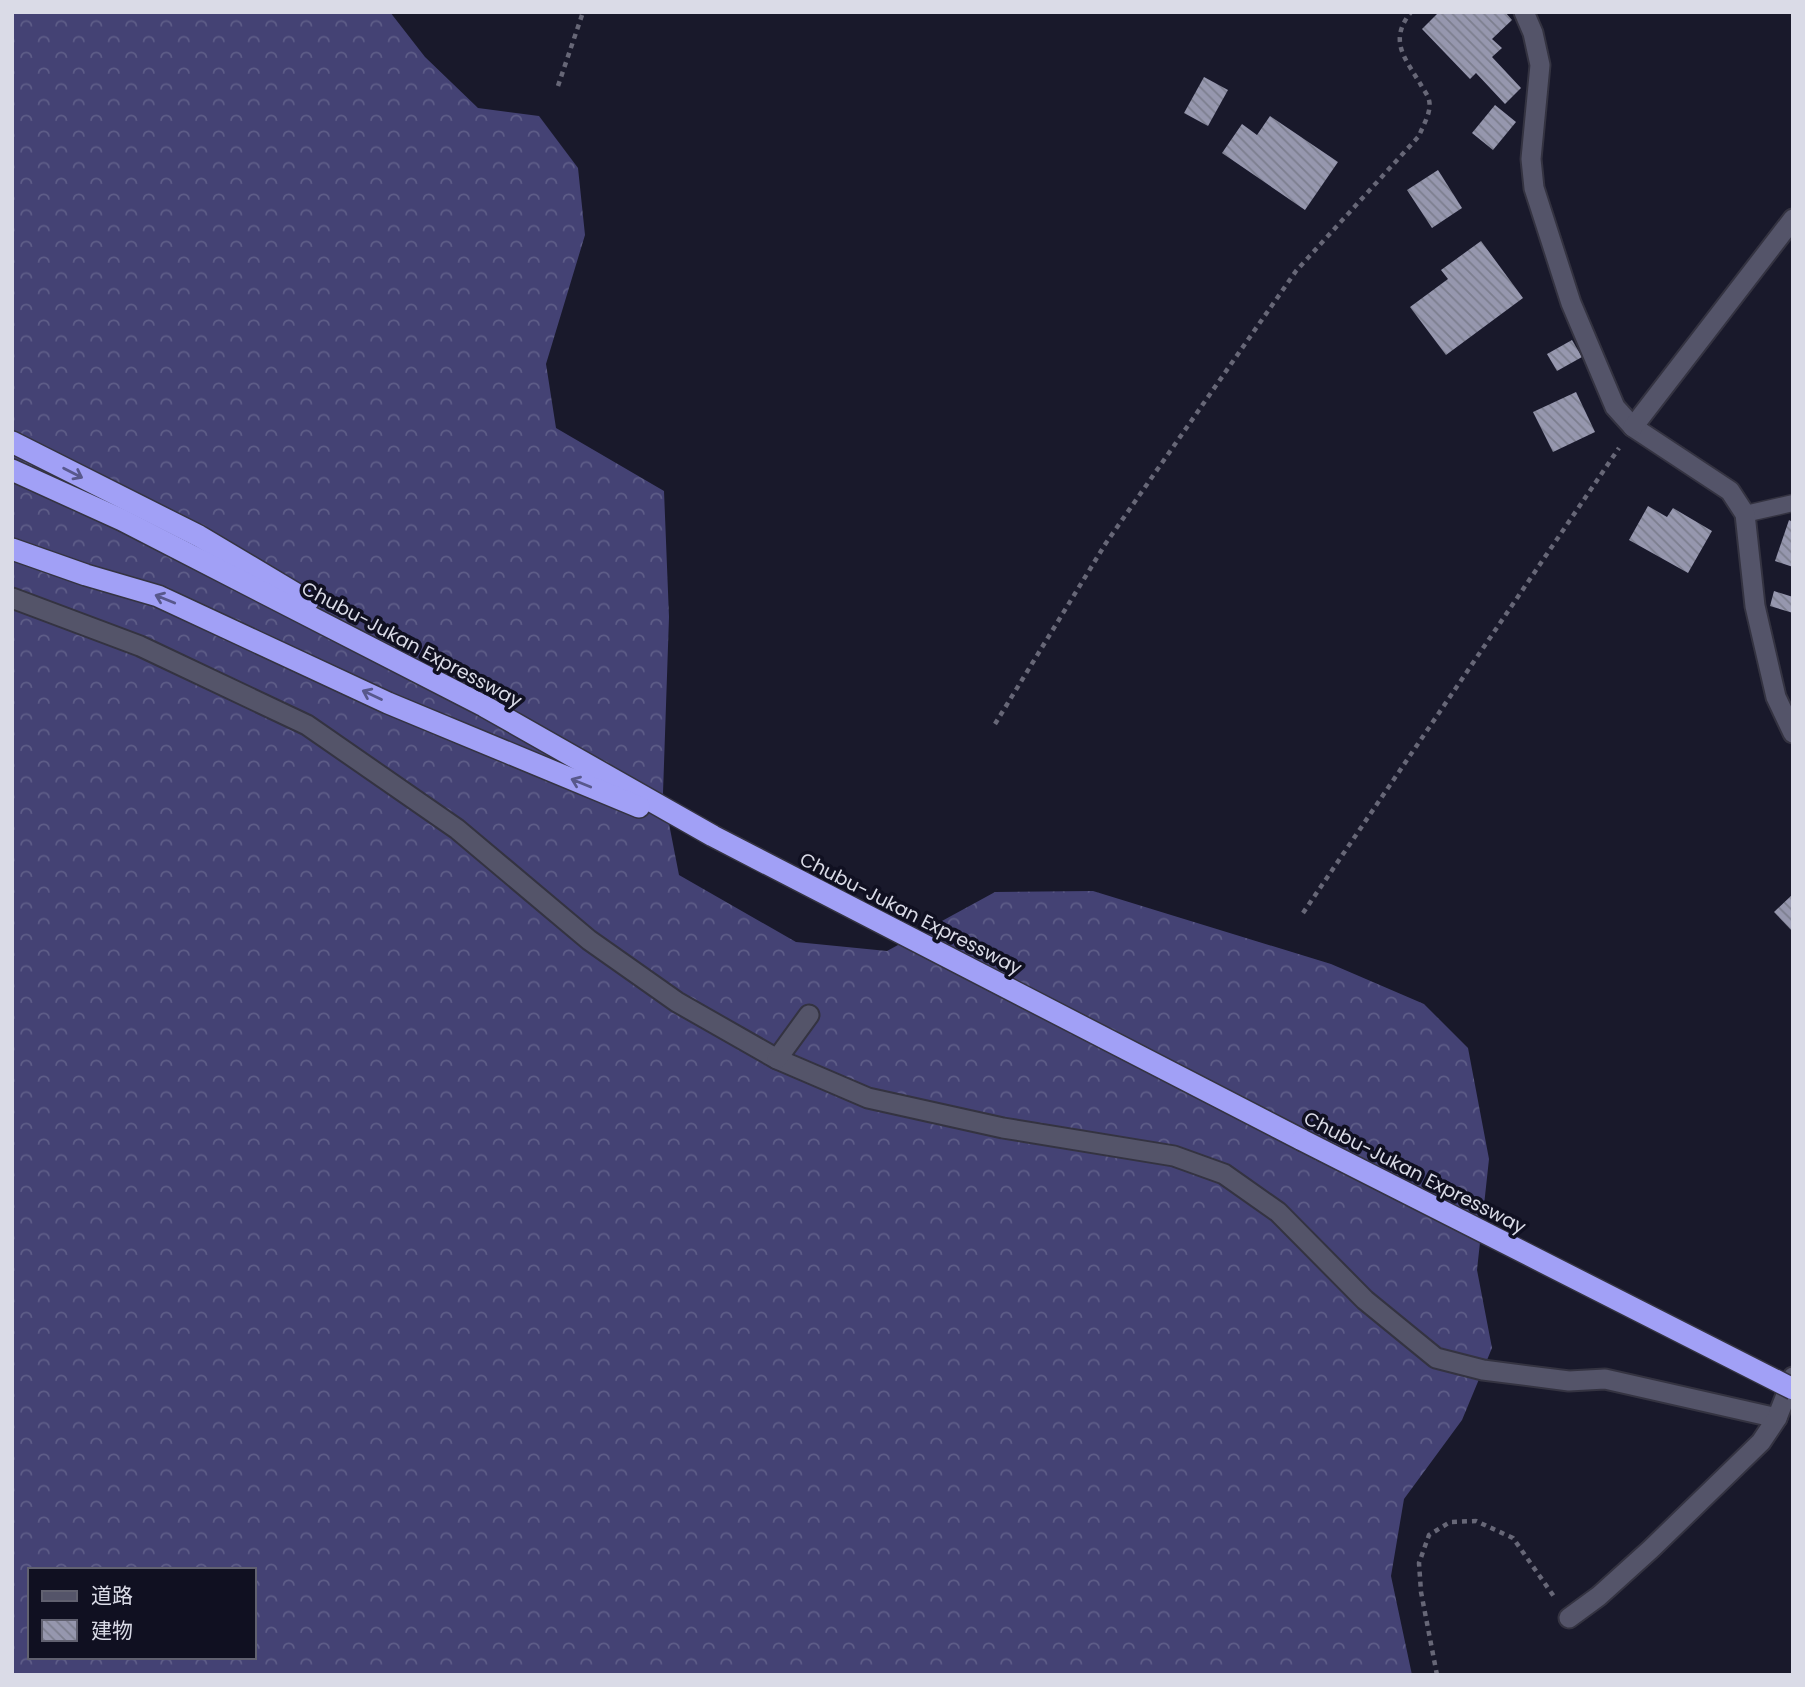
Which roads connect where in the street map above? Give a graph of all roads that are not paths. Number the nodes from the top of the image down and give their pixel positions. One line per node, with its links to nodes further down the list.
1 (1524, 12): 3 (street)
2 (1793, 219): 3 (street)
3 (1633, 427): 7 (street)
4 (12, 442): 10 (highway, one-way to 10)
5 (12, 470): 10 (highway, Chubu-Jukan Expressway)
6 (1793, 503): 7 (lane)
7 (1745, 514): 11 (street)
8 (12, 549): 12 (highway, one-way to 8)
9 (12, 598): 14 (street)
10 (484, 706): 12 (highway, Chubu-Jukan Expressway)
11 (1793, 733)
12 (713, 836): 16 (highway, Chubu-Jukan Expressway, bridge)
13 (809, 1015): 14 (street)
14 (778, 1059): 17 (street)
15 (1793, 1377): 17 (street)
16 (1793, 1389)
17 (1777, 1418): 18 (street)
18 (1569, 1618)

